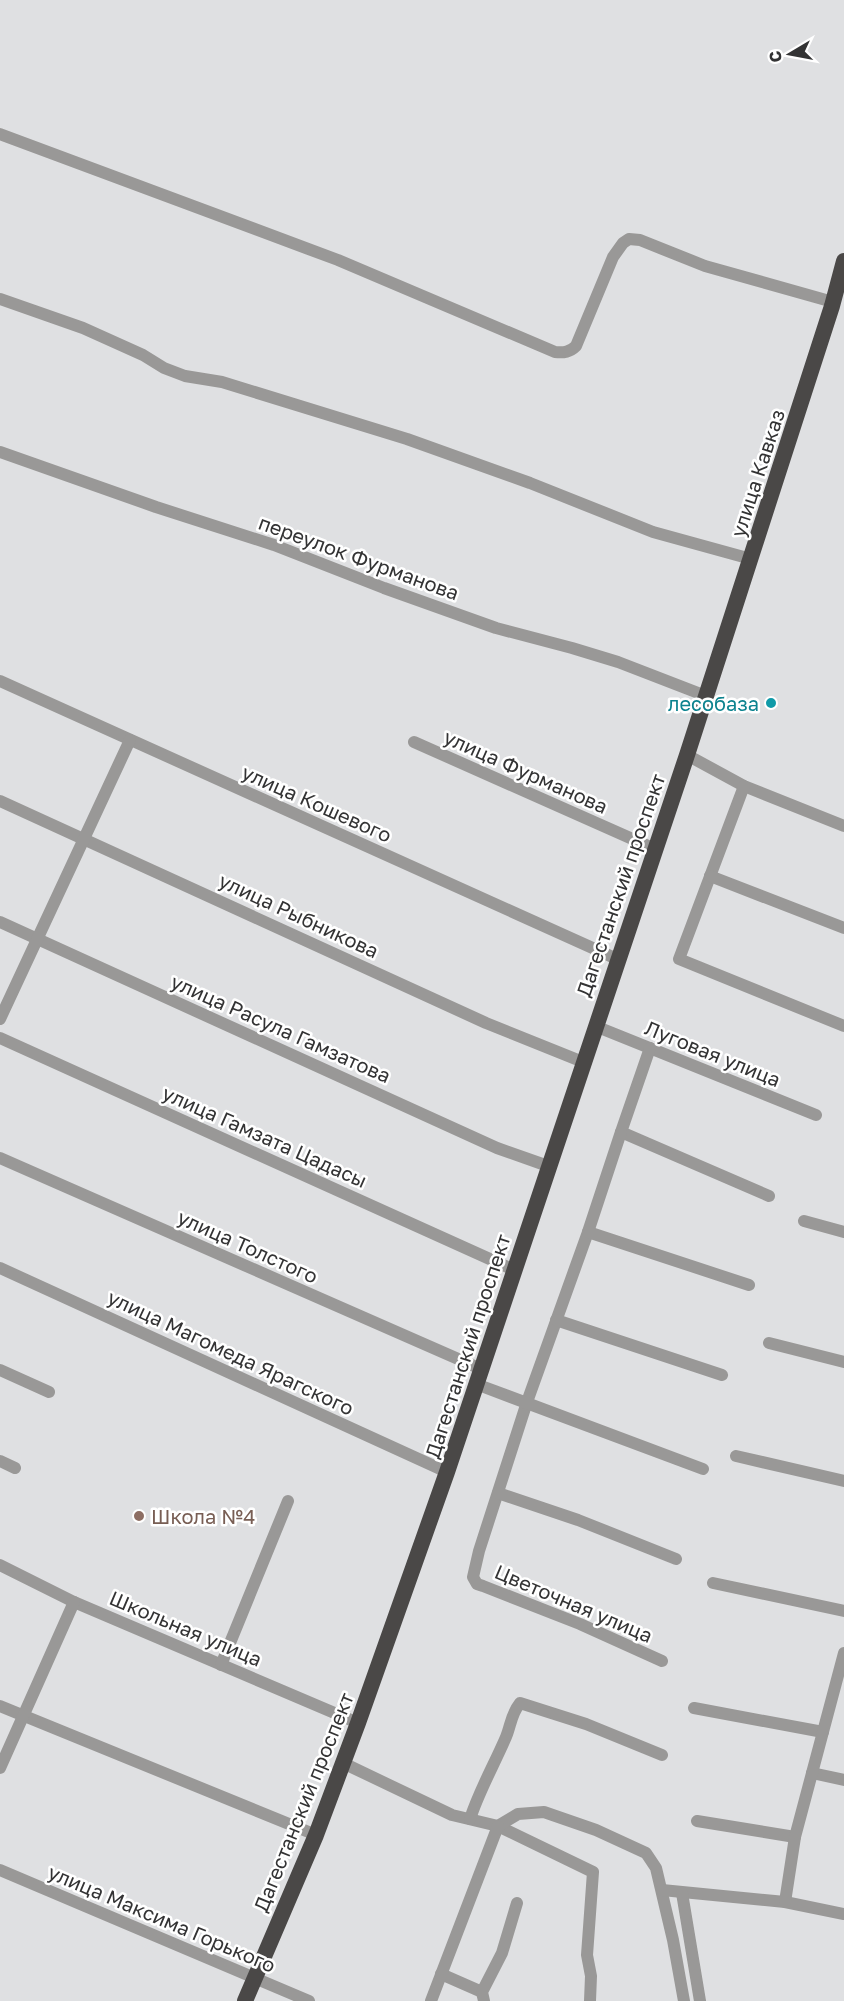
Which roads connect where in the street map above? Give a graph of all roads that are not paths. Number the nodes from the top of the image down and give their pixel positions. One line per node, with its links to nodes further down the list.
1 (0, 134): 4 (street)
2 (844, 261): 4 (highway, улица Кавказ)
3 (0, 299): 6 (street)
4 (837, 305): 6 (highway, улица Кавказ)
5 (0, 452): 8 (street, переулок Фурманова)
6 (751, 559): 8 (highway, улица Кавказ)
7 (0, 681): 9 (street, улица Кошевого)
8 (706, 696): 11 (highway, Дагестанский проспект)
9 (130, 740): 15 (street); 21 (street, улица Кошевого)
10 (414, 742): 16 (street, улица Фурманова)
11 (687, 755): 12 (street); 16 (highway, Дагестанский проспект)
12 (744, 786): 14 (street); 17 (street)
13 (0, 801): 15 (street, улица Рыбникова)
14 (844, 826)
15 (84, 838): 20 (street); 27 (street, улица Рыбникова)
16 (655, 849): 21 (highway, Дагестанский проспект)
17 (710, 876): 19 (street); 24 (street)
18 (0, 922): 20 (street, улица Расула Гамзатова)
19 (844, 928)
20 (38, 939): 22 (street); 31 (street, улица Расула Гамзатова)
21 (618, 959): 23 (highway, Дагестанский проспект)
22 (0, 1018)
23 (595, 1026): 26 (street, Луговая улица); 27 (highway, Дагестанский проспект)
24 (844, 1026)
25 (0, 1038): 37 (street, улица Гамзата Цадасы)
26 (650, 1048): 28 (street, Луговая улица); 29 (street)
27 (583, 1062): 31 (highway, Дагестанский проспект)
28 (816, 1115)
29 (621, 1132): 32 (street); 34 (street)
30 (0, 1158): 44 (street, улица Толстого)
31 (548, 1166): 37 (highway, Дагестанский проспект)
32 (770, 1196)
33 (804, 1221): 35 (street)
34 (588, 1232): 38 (street); 39 (street)
35 (844, 1232)
36 (0, 1268): 51 (street, улица Магомеда Ярагского)
37 (514, 1270): 44 (highway, Дагестанский проспект)
38 (748, 1285)
39 (556, 1320): 43 (street); 46 (street)
40 (769, 1343): 41 (street)
41 (844, 1362)
42 (0, 1370): 45 (street)
43 (722, 1375)
44 (479, 1377): 46 (street, улица Толстого); 51 (highway, Дагестанский проспект)
45 (49, 1392)
46 (527, 1402): 50 (street, улица Толстого); 53 (street)
47 (736, 1456): 52 (street)
48 (0, 1461): 49 (street)
49 (15, 1468)
50 (703, 1469)
51 (447, 1472): 66 (highway, Дагестанский проспект)
52 (844, 1482)
53 (498, 1492): 55 (street); 60 (street, Цветочная улица)
54 (288, 1501): 62 (street)
55 (676, 1558)
56 (0, 1565): 58 (street, Школьная улица)
57 (713, 1583): 59 (street)
58 (74, 1602): 62 (street, Школьная улица); 65 (street)
59 (844, 1611)
60 (662, 1660)
61 (843, 1661): 67 (street)
62 (221, 1665): 66 (street, Школьная улица)
63 (0, 1706): 65 (street)
64 (694, 1708): 67 (street)
65 (22, 1716): 70 (street); 76 (street)
66 (358, 1723): 69 (highway, Дагестанский проспект)
67 (823, 1732): 71 (street)
68 (662, 1755): 73 (street)
69 (343, 1763): 73 (street); 76 (highway, Дагестанский проспект)
70 (0, 1767)
71 (812, 1773): 72 (street); 77 (street)
72 (844, 1780)
73 (470, 1819): 75 (street)
74 (697, 1821): 77 (street)
75 (498, 1826): 79 (street); 84 (street); 90 (street)
76 (315, 1835): 85 (highway, Дагестанский проспект)
77 (795, 1837): 81 (street)
78 (0, 1870): 85 (street, улица Максима Горького)
79 (662, 1890): 80 (street); 91 (street)
80 (682, 1893): 81 (street); 92 (street)
81 (785, 1902): 83 (street)
82 (517, 1903): 86 (street)
83 (844, 1914)
84 (441, 1974): 86 (street); 89 (street)
85 (254, 1978): 87 (highway, Дагестанский проспект); 88 (street, улица Максима Горького)
86 (483, 1997)
87 (245, 2001)
88 (309, 2001)
89 (430, 2001)
90 (590, 2001)
91 (684, 2001)
92 (700, 2001)

